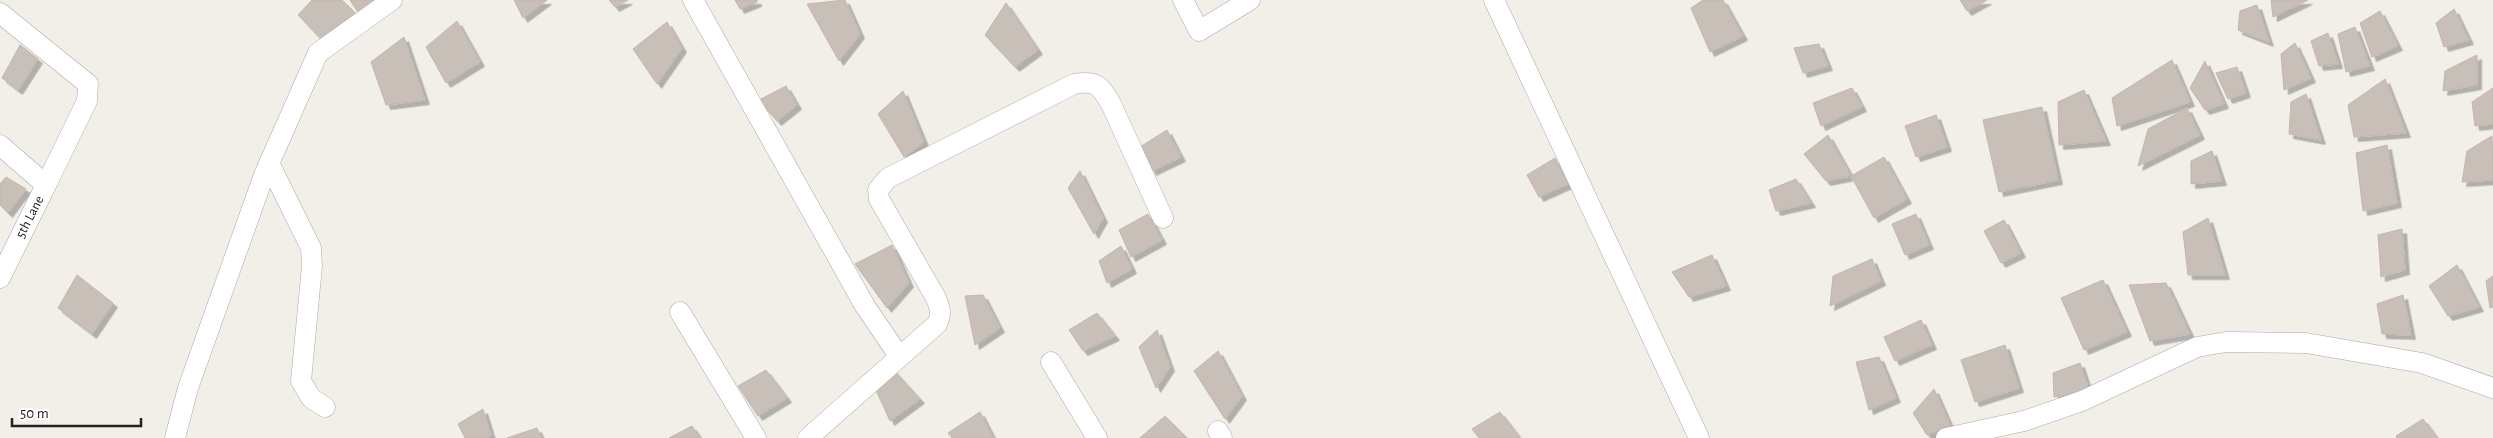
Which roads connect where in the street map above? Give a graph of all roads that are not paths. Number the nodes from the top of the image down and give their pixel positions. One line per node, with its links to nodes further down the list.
1 (392, 0): 8 (street)
2 (693, 0): 13 (street)
3 (1183, 0): 4 (street)
4 (1250, 0)
5 (1494, 0): 21 (street)
6 (0, 12): 9 (street)
7 (0, 145): 9 (street, 5th Lane)
8 (269, 163): 16 (street); 17 (street)
9 (46, 185): 11 (street, 5th Lane)
10 (1163, 218): 13 (street)
11 (1, 273)
12 (680, 312): 18 (street)
13 (899, 356): 19 (street)
14 (1051, 362): 20 (street)
15 (2493, 388): 22 (street)
16 (325, 407)
17 (175, 438)
18 (756, 438)
19 (808, 438)
20 (1098, 438)
21 (1699, 438)
22 (1946, 438)

